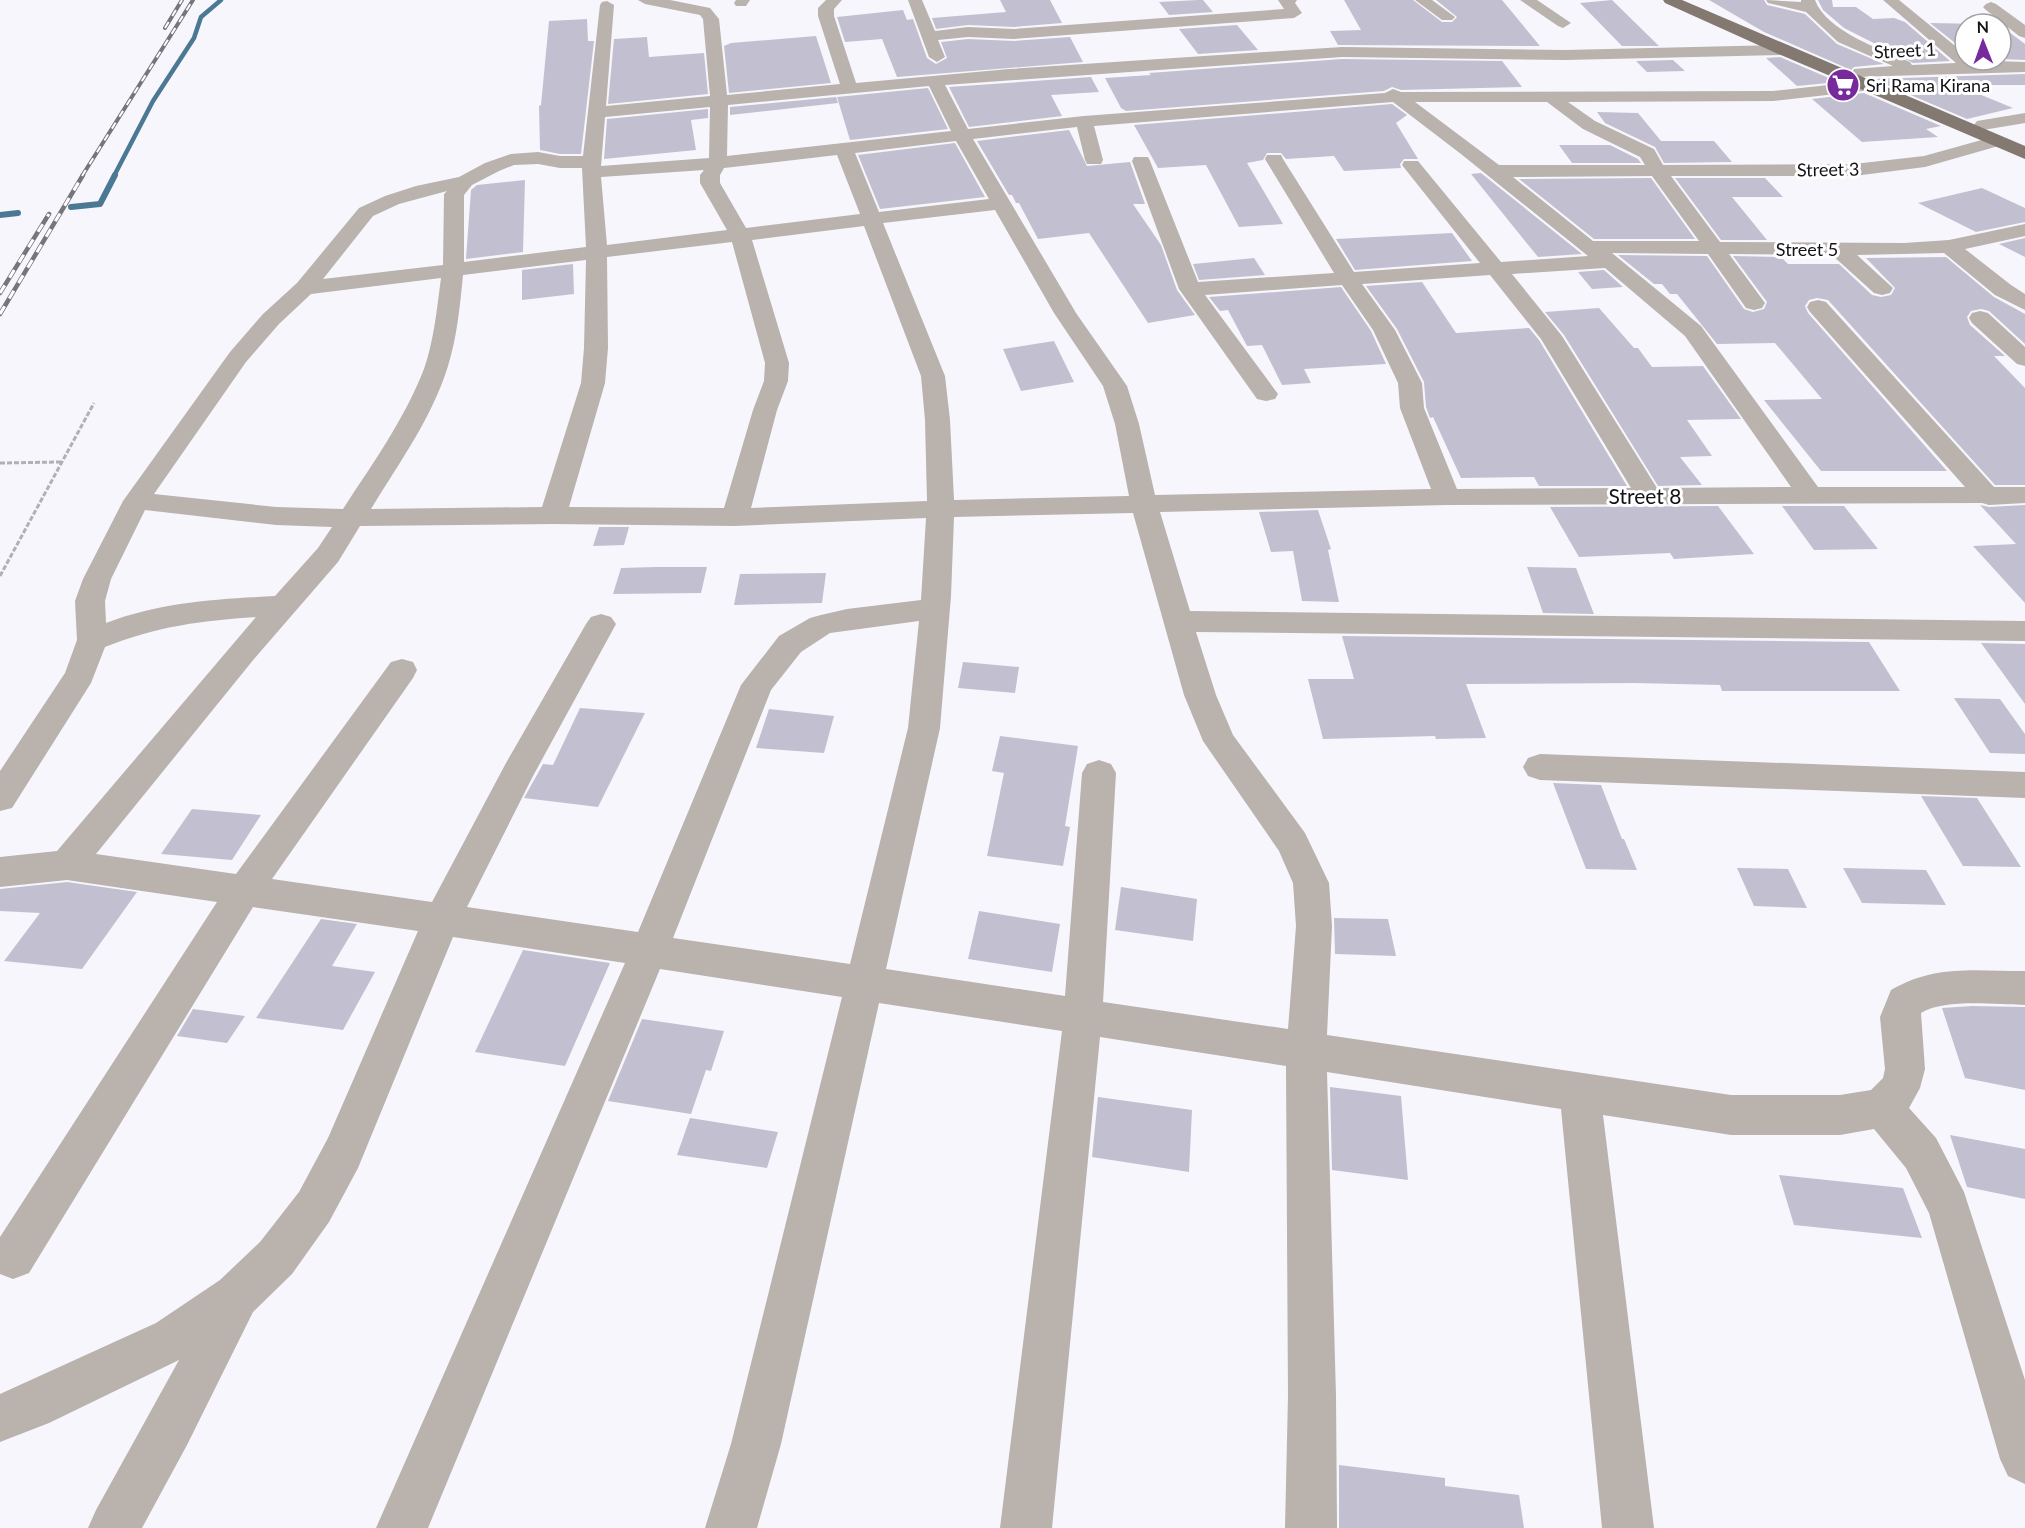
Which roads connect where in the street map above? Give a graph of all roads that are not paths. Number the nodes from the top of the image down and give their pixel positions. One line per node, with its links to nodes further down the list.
1 (645, 0): 32 (street)
2 (835, 0): 28 (street)
3 (915, 0): 18 (street)
4 (1284, 0): 5 (street); 18 (street)
5 (1290, 0)
6 (1422, 0): 15 (street)
7 (1527, 0): 16 (street)
8 (1670, 0): 19 (main road)
9 (1691, 0): 26 (main road)
10 (1773, 0): 12 (street)
11 (1890, 0): 21 (street)
12 (1809, 4): 25 (street)
13 (607, 5): 33 (street)
14 (1991, 7): 17 (street)
15 (1447, 17)
16 (1563, 23)
17 (2025, 33)
18 (929, 36): 27 (street)
19 (1782, 50): 22 (street); 26 (main road)
20 (1342, 52): 22 (street); 23 (street); 27 (street)
21 (1953, 52)
22 (1566, 55): 30 (street)
23 (1358, 68)
24 (1953, 68): 25 (street, Street 1)
25 (1915, 69): 26 (street, Street 1)
26 (1862, 79): 30 (street, Street 1); 36 (main road); 38 (main road)
27 (941, 81): 28 (street); 37 (street)
28 (850, 89): 32 (street)
29 (1390, 91): 31 (street, Street 1); 35 (street, Street 1); 49 (street)
30 (1598, 96): 31 (street, Street 1)
31 (1552, 97): 48 (street)
32 (719, 100): 33 (street); 45 (street)
33 (597, 112): 47 (street)
34 (2025, 118): 36 (street)
35 (1084, 121): 37 (street, Street 1); 43 (street)
36 (1983, 125): 39 (main road)
37 (962, 136): 40 (street, Street 1); 51 (street)
38 (1996, 141): 41 (main road); 48 (street, Street 3)
39 (2025, 141)
40 (844, 149): 45 (street, Street 1); 52 (street)
41 (2025, 153)
42 (1274, 159): 63 (street)
43 (1094, 160)
44 (1141, 161): 66 (street)
45 (718, 163): 47 (street, Street 1); 54 (street)
46 (1411, 165): 61 (street)
47 (591, 167): 50 (street, Street 1); 59 (street)
48 (1658, 170): 49 (street, Street 3); 57 (street)
49 (1492, 171): 56 (street)
50 (465, 181): 62 (street); 64 (street, Street 1)
51 (1002, 203): 52 (street); 79 (street)
52 (870, 220): 54 (street); 80 (street)
53 (2025, 230): 55 (street, Street 5)
54 (741, 235): 59 (street); 82 (street)
55 (1949, 246): 58 (street, Street 5); 68 (street)
56 (1588, 247): 57 (street, Street 5); 60 (street)
57 (1713, 248): 58 (street, Street 5); 67 (street)
58 (1838, 249): 65 (street)
59 (597, 254): 62 (street); 81 (street)
60 (1610, 261): 61 (street); 73 (street)
61 (1494, 269): 63 (street); 74 (street)
62 (453, 271): 64 (street); 83 (street)
63 (1348, 279): 66 (street); 77 (street)
64 (305, 288): 78 (street, Street 1)
65 (1882, 288)
66 (1190, 289): 72 (street)
67 (1754, 303)
68 (2025, 303)
69 (1818, 307): 76 (street)
70 (1980, 318): 71 (street)
71 (2025, 359)
72 (1266, 394)
73 (1809, 494): 74 (street, Street 8); 76 (street, Street 8)
74 (1648, 495): 77 (street, Street 8)
75 (2025, 495): 76 (street, Street 8)
76 (1989, 496)
77 (1447, 497): 79 (street, Street 8)
78 (136, 501): 83 (street, Street 8); 89 (street, Street 1)
79 (1144, 505): 80 (street, Street 8); 86 (street)
80 (941, 509): 82 (street, Street 8); 85 (street)
81 (553, 515): 82 (street, Street 8); 83 (street, Street 8)
82 (735, 517)
83 (352, 518): 84 (street)
84 (285, 605): 89 (street); 95 (street)
85 (935, 609): 99 (street); 100 (street)
86 (1180, 621): 88 (street); 103 (street)
87 (601, 624): 98 (street)
88 (2025, 631)
89 (92, 640): 94 (street)
90 (402, 670): 97 (street)
91 (1540, 766): 93 (street)
92 (1099, 772): 102 (street)
93 (2025, 785)
94 (0, 798)
95 (67, 865): 96 (street); 97 (street)
96 (0, 872)
97 (243, 892): 98 (street); 106 (street)
98 (442, 919): 99 (street); 107 (street)
99 (649, 951): 100 (street); 111 (street)
100 (866, 984): 102 (street); 112 (street)
101 (2025, 988): 105 (street)
102 (1083, 1017): 103 (street); 113 (street)
103 (1306, 1050): 104 (street); 114 (street)
104 (1580, 1092): 105 (street); 115 (street)
105 (1882, 1108): 109 (street)
106 (13, 1257)
107 (236, 1296): 108 (street); 110 (street)
108 (0, 1418)
109 (2025, 1460)
110 (114, 1528)
111 (402, 1528)
112 (731, 1528)
113 (1026, 1528)
114 (1311, 1528)
115 (1628, 1528)

